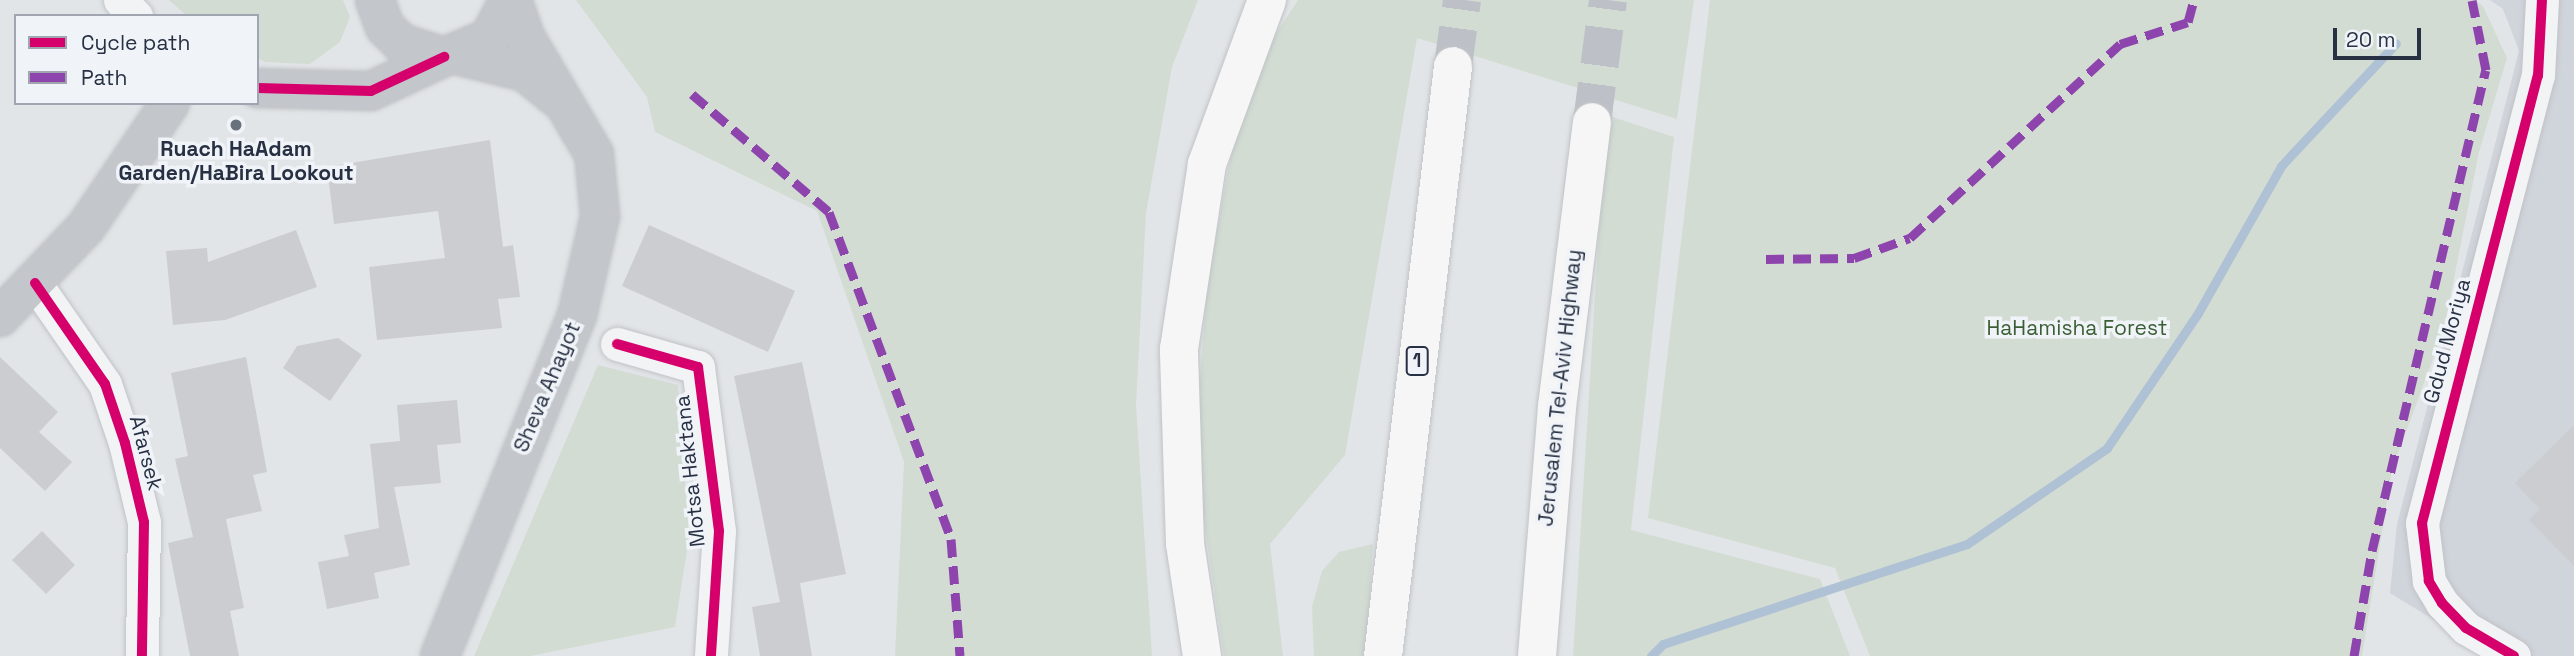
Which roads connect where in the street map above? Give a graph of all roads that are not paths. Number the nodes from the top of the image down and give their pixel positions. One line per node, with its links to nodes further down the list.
1 (120, 0): 7 (street)
2 (510, 0): 8 (main road); 13 (main road, Sheva Ahayot)
3 (1246, 0): 15 (highway)
4 (1267, 0): 15 (highway)
5 (2542, 0): 25 (street, Gdud Moriya)
6 (378, 8): 8 (main road, Sheva Ahayot); 11 (main road)
7 (134, 14)
8 (451, 56): 11 (main road); 13 (main road, Sheva Ahayot)
9 (1452, 66): 23 (highway, 1)
10 (259, 88): 11 (main road)
11 (323, 94)
12 (169, 105): 16 (main road)
13 (574, 112): 21 (main road, Sheva Ahayot)
14 (1592, 122): 24 (highway, Jerusalem Tel-Aviv Highway)
15 (1194, 230): 22 (highway)
16 (35, 283): 17 (main road); 20 (street, Afarsek)
17 (0, 317)
18 (617, 344): 19 (street, Motsa Haktana)
19 (703, 654)
20 (142, 656)
21 (440, 656)
22 (1202, 656)
23 (1383, 656)
24 (1537, 656)
25 (2514, 656)

